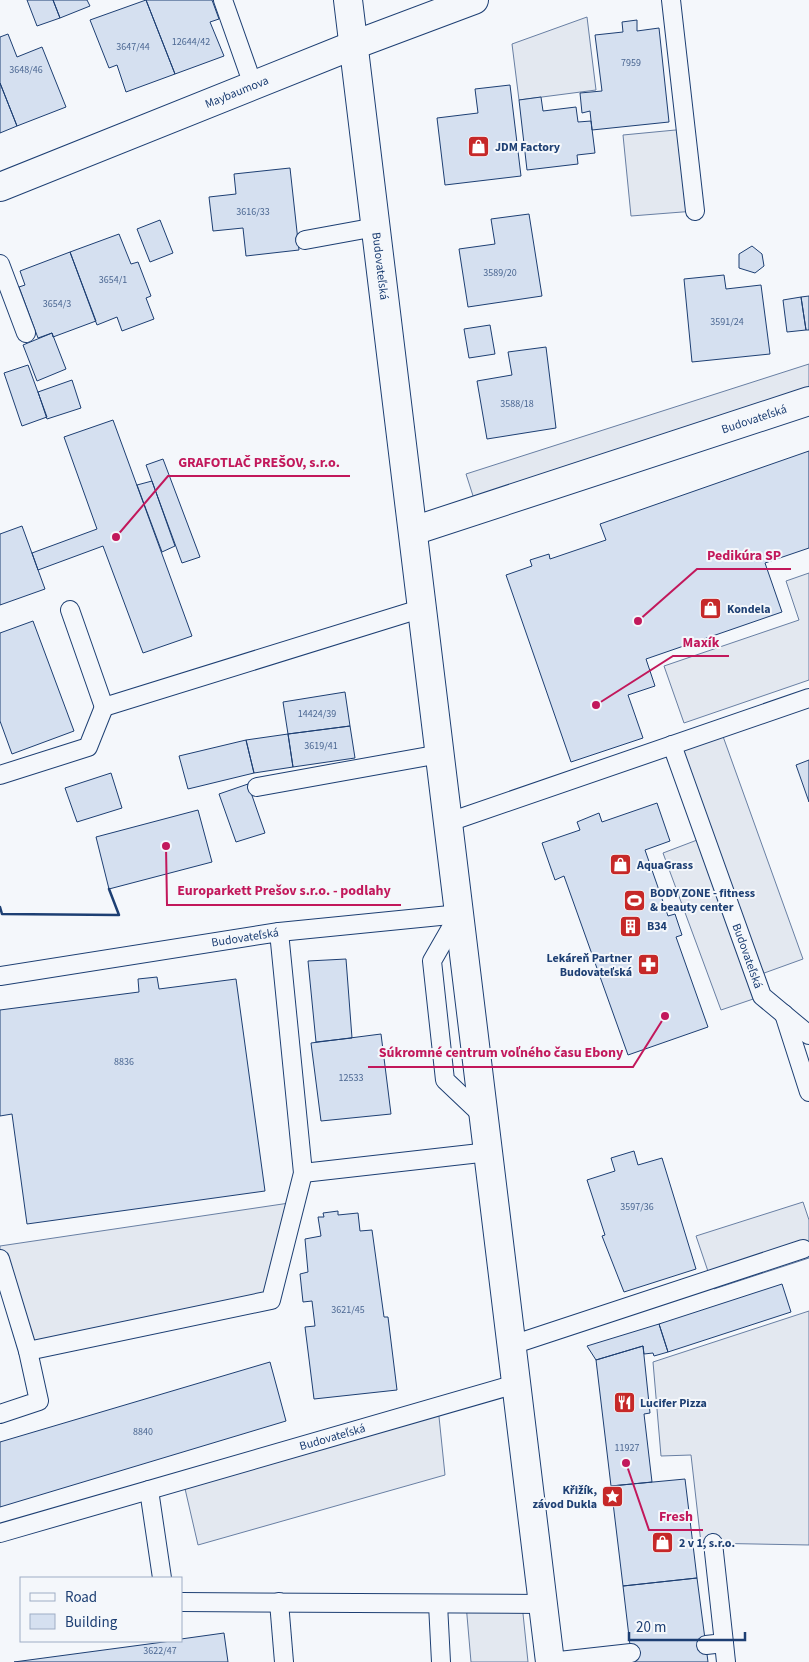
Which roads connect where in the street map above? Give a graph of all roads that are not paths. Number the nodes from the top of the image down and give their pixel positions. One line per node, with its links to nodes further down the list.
1 (223, 0): 6 (lane)
2 (348, 0): 5 (street, Budovateľská)
3 (474, 0): 5 (street, Maybaumova)
4 (671, 0): 8 (lane)
5 (354, 45): 6 (street, Maybaumova); 9 (street, Budovateľská)
6 (254, 85): 7 (street, Maybaumova)
7 (0, 187)
8 (695, 210)
9 (376, 227): 10 (lane); 14 (street, Budovateľská)
10 (306, 240)
11 (0, 264): 12 (lane)
12 (26, 333)
13 (809, 401): 14 (street, Budovateľská)
14 (414, 531): 15 (street, Budovateľská)
15 (423, 608): 18 (lane); 20 (street, Budovateľská)
16 (70, 610): 18 (lane)
17 (809, 698): 19 (lane)
18 (104, 707): 21 (lane)
19 (672, 745): 23 (lane); 27 (lane, Budovateľská)
20 (440, 754): 22 (lane); 23 (street, Budovateľská)
21 (0, 775)
22 (257, 788)
23 (449, 822): 24 (street, Budovateľská)
24 (460, 914): 25 (lane); 30 (street, Budovateľská)
25 (279, 932): 26 (lane, Budovateľská); 31 (lane, Budovateľská)
26 (0, 976)
27 (784, 1014): 28 (lane, Budovateľská); 29 (lane)
28 (809, 1035)
29 (809, 1092)
30 (488, 1152): 31 (lane); 34 (street, Budovateľská)
31 (303, 1172): 35 (lane, Budovateľská)
32 (803, 1249): 34 (lane)
33 (0, 1259): 35 (lane)
34 (512, 1345): 36 (street, Budovateľská)
35 (28, 1352): 37 (lane)
36 (516, 1384): 38 (lane, Budovateľská); 45 (street, Budovateľská)
37 (0, 1414)
38 (149, 1490): 39 (lane, Budovateľská); 41 (lane)
39 (0, 1532)
40 (713, 1543): 46 (lane)
41 (162, 1577)
42 (182, 1602): 43 (lane)
43 (280, 1602): 44 (lane); 49 (lane)
44 (438, 1604): 45 (lane); 50 (lane)
45 (544, 1614): 51 (street, Budovateľská)
46 (724, 1643): 47 (lane); 52 (lane)
47 (706, 1645)
48 (631, 1653): 51 (lane)
49 (284, 1662)
50 (441, 1662)
51 (557, 1662)
52 (726, 1662)

